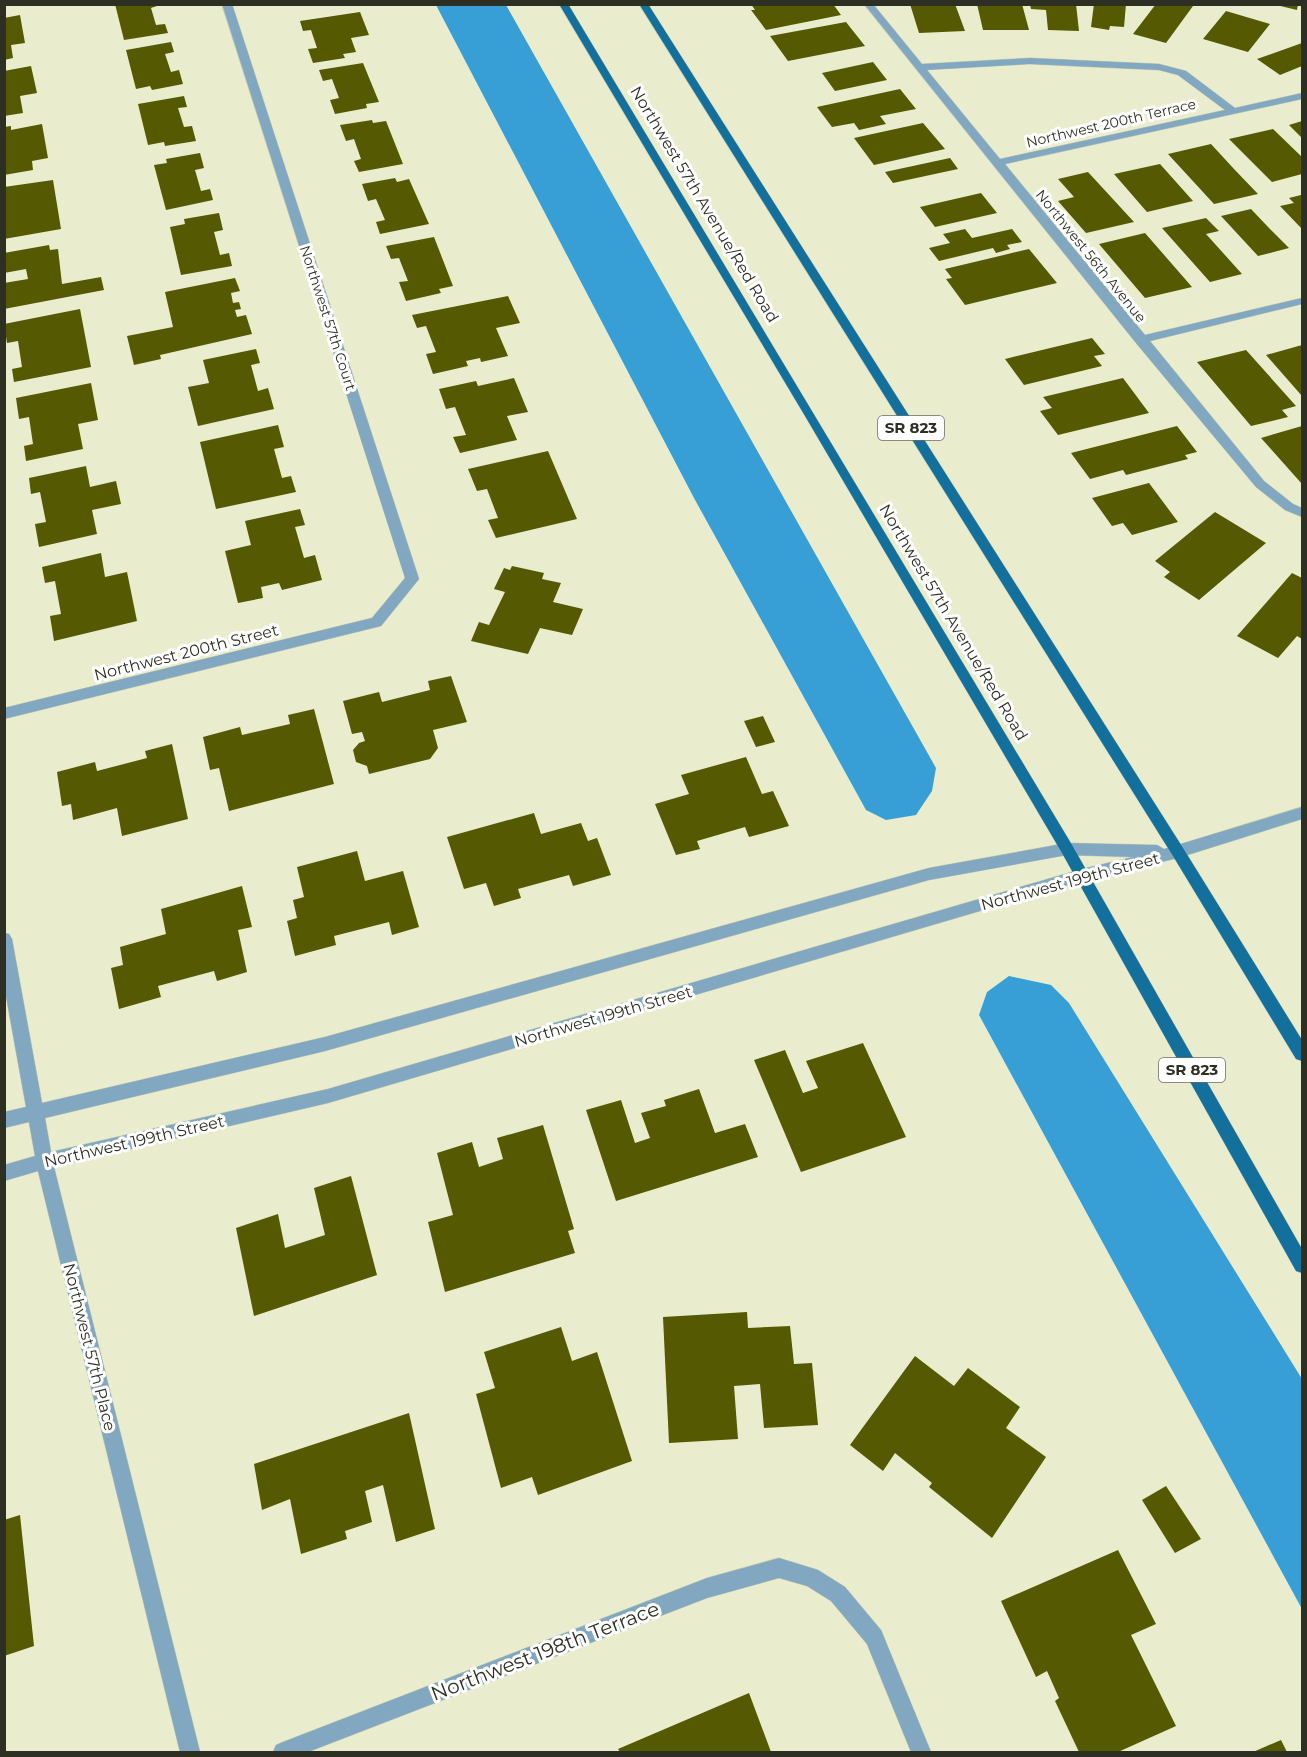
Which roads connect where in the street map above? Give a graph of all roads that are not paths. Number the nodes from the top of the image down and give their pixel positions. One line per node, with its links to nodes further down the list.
1 (227, 4): 12 (street, Northwest 57th Court)
2 (563, 4): 15 (main road, Northwest 57th Avenue/Red Road / SR 823)
3 (643, 4): 16 (main road, SR 823)
4 (868, 4): 5 (street, Northwest 56th Avenue)
5 (919, 67): 7 (street, Northwest 200th Terrace); 8 (street, Northwest 56th Avenue)
6 (1302, 96): 7 (street, Northwest 200th Terrace)
7 (1232, 110): 8 (street, Northwest 200th Terrace)
8 (997, 163): 10 (street, Northwest 56th Avenue)
9 (1302, 301): 10 (street)
10 (1140, 340): 11 (street, Northwest 56th Avenue)
11 (1302, 513)
12 (376, 622): 13 (street, Northwest 200th Street)
13 (4, 714)
14 (1302, 813): 16 (street)
15 (1067, 849): 16 (street, Northwest 199th Street); 17 (main road, Northwest 57th Avenue/Red Road / SR 823); 20 (street, Northwest 199th Street)
16 (1178, 852): 17 (street, Northwest 199th Street); 19 (main road, SR 823)
17 (1082, 875): 22 (street, Northwest 199th Street); 24 (main road, Northwest 57th Avenue/Red Road / SR 823)
18 (4, 939): 20 (street, Northwest 57th Place)
19 (1302, 1054)
20 (35, 1112): 21 (street, Northwest 199th Street); 22 (street, Northwest 57th Place)
21 (4, 1120)
22 (44, 1161): 23 (street, Northwest 199th Street); 25 (street, Northwest 57th Place)
23 (4, 1173)
24 (1302, 1264)
25 (190, 1752)
26 (283, 1752): 27 (street, Northwest 198th Terrace)
27 (921, 1752)

